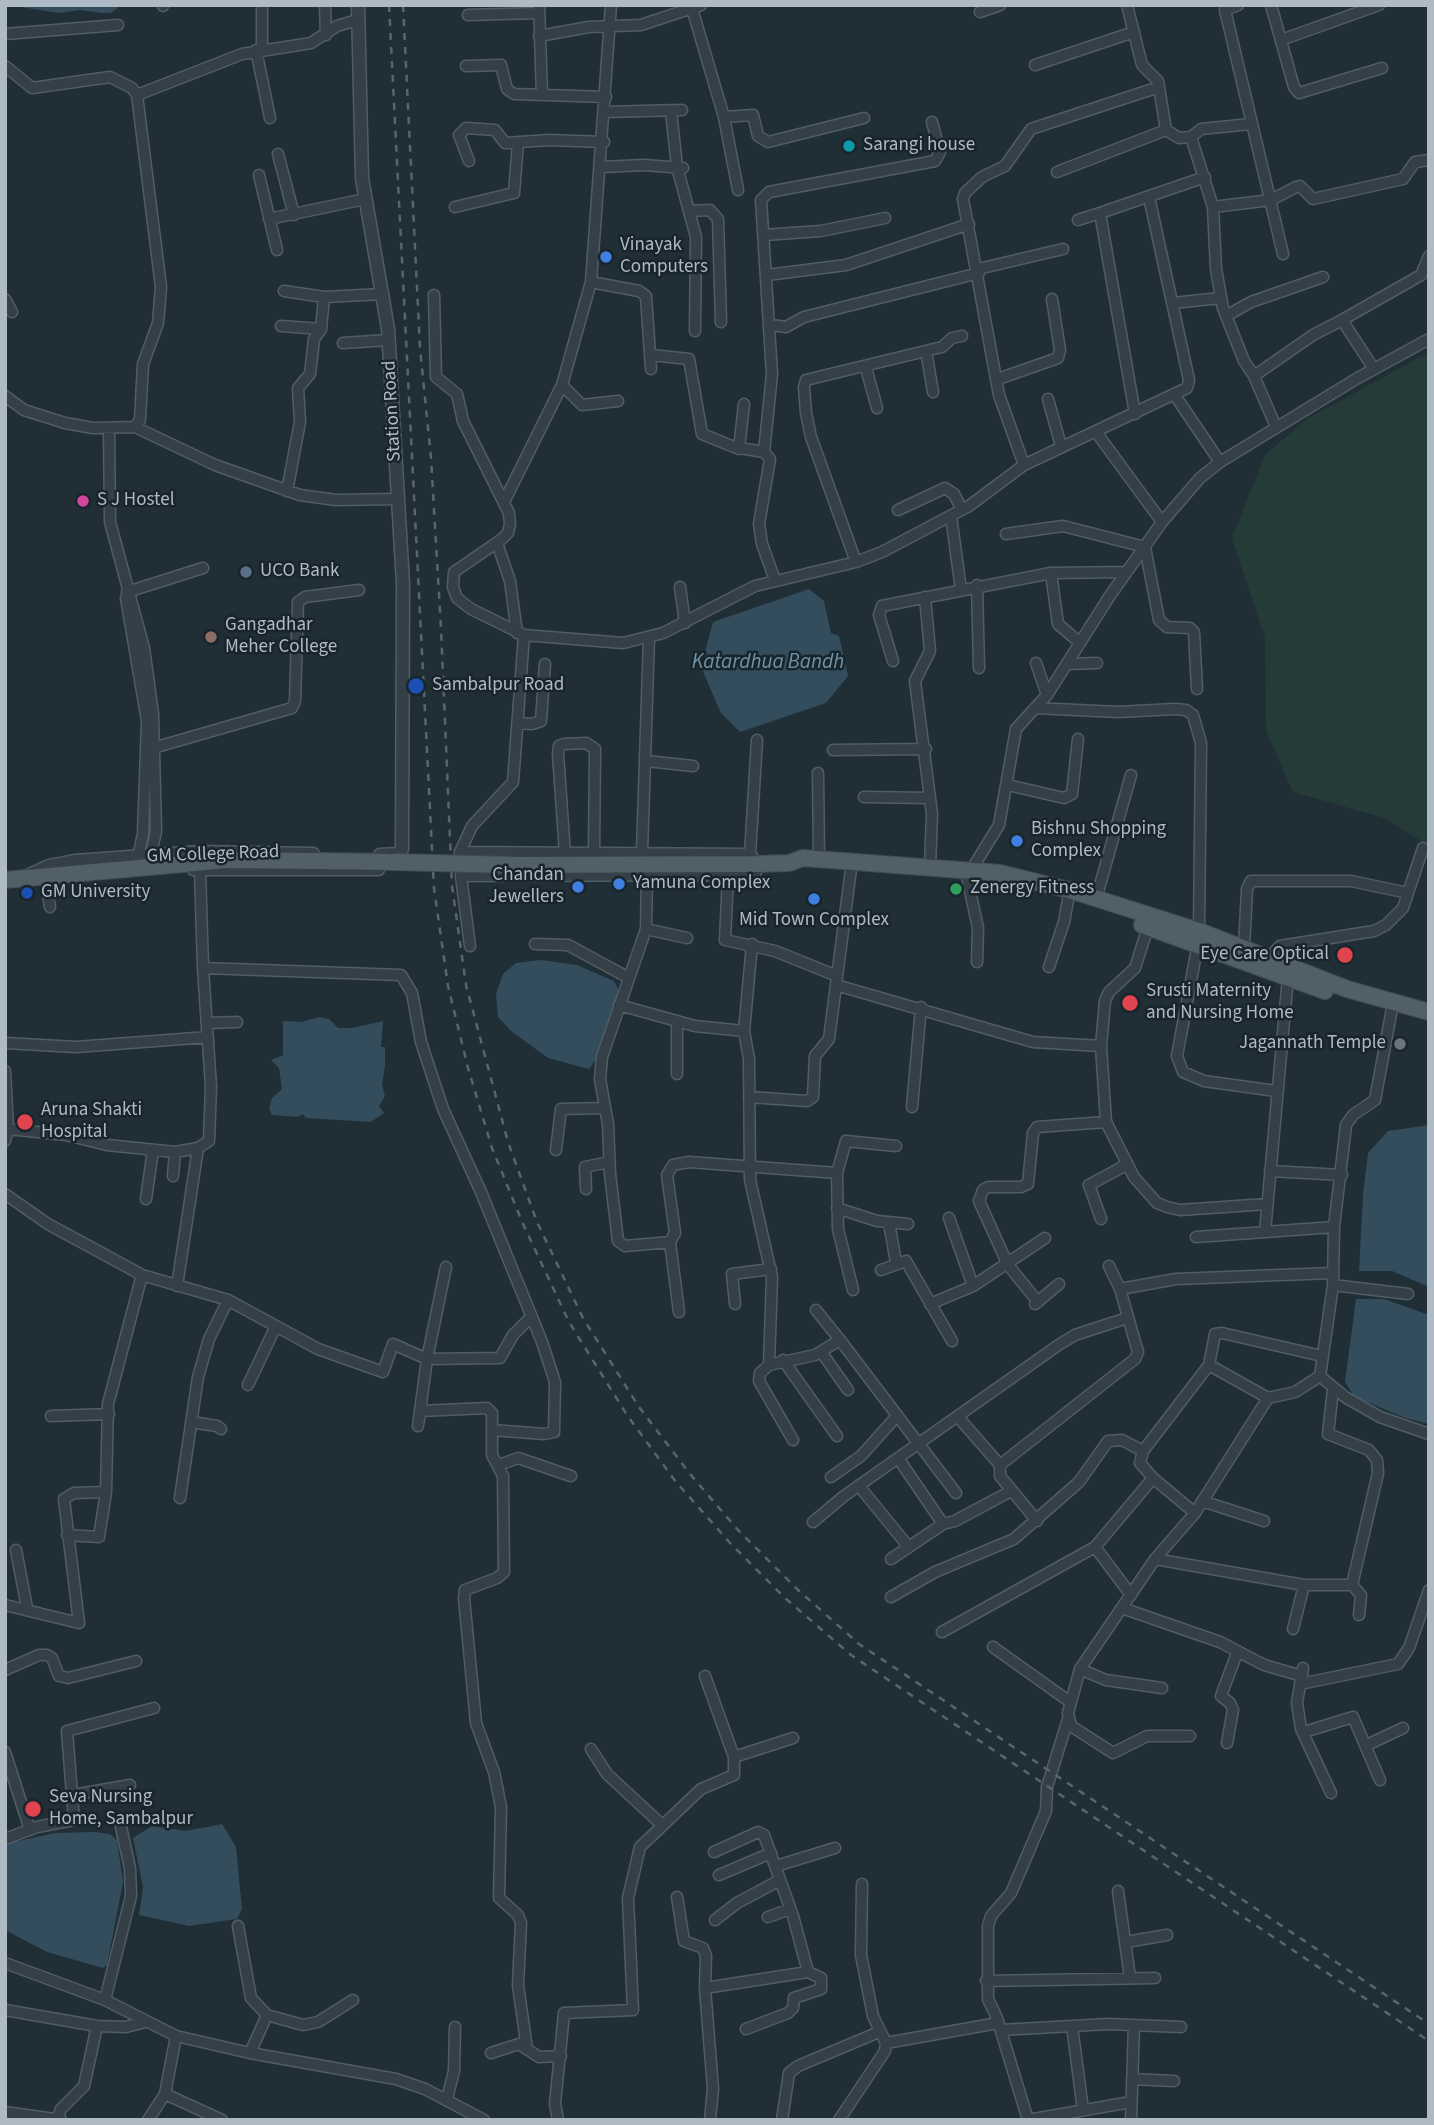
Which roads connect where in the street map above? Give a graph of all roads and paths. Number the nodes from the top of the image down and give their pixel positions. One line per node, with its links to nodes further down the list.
1 (262, 5): 24 (street)
2 (324, 5): 21 (street)
3 (358, 5): 16 (street, Station Road)
4 (611, 5): 18 (street)
5 (1000, 5): 14 (street)
6 (1127, 5): 19 (street)
7 (1238, 5): 11 (street)
8 (1270, 5): 23 (street)
9 (1379, 5): 23 (street)
10 (694, 6): 18 (street); 34 (street)
11 (1225, 8): 38 (street)
12 (539, 9): 13 (street); 22 (street)
13 (497, 10): 15 (street)
14 (980, 12)
15 (468, 15)
16 (357, 20): 21 (street); 53 (street, Station Road)
17 (118, 24): 20 (street)
18 (609, 27): 22 (street); 32 (street)
19 (1134, 32): 25 (street); 29 (street)
20 (5, 34)
21 (326, 35): 24 (street)
22 (539, 36): 30 (street)
23 (1280, 40): 28 (street)
24 (259, 49): 31 (street); 35 (street)
25 (1035, 65)
26 (5, 66): 31 (street)
27 (466, 66): 30 (street)
28 (1382, 68)
29 (1159, 87): 39 (street); 63 (street)
30 (542, 94): 32 (street)
31 (137, 95): 109 (street)
32 (606, 97): 33 (street)
33 (605, 112): 42 (street); 47 (street)
34 (724, 117): 36 (street); 51 (street)
35 (270, 118)
36 (864, 118)
37 (932, 122): 64 (street)
38 (1251, 124): 40 (street); 54 (street)
39 (1166, 130): 40 (street); 48 (street)
40 (1191, 137): 50 (street)
41 (518, 142): 42 (street); 45 (street); 55 (street)
42 (604, 142): 46 (street)
43 (278, 154): 59 (street)
44 (1429, 160): 54 (street)
45 (470, 161)
46 (602, 167): 47 (street); 72 (street)
47 (680, 167): 57 (street)
48 (1057, 172)
49 (259, 175): 61 (street)
50 (1205, 177): 52 (street); 56 (street)
51 (738, 190)
52 (1149, 197): 58 (street); 80 (street)
53 (365, 198): 59 (street); 74 (street, Station Road)
54 (1271, 200): 56 (street); 67 (street)
55 (455, 207)
56 (1213, 207): 77 (street)
57 (690, 211): 84 (street); 88 (street)
58 (1100, 214): 62 (street); 108 (street)
59 (294, 215): 61 (street)
60 (885, 218): 64 (street)
61 (269, 219): 66 (street)
62 (1078, 220)
63 (969, 223): 69 (street); 70 (street)
64 (764, 235): 70 (street)
65 (1063, 249): 69 (street)
66 (276, 250)
67 (1283, 254)
68 (1429, 256): 83 (street)
69 (978, 271): 85 (street); 99 (street)
70 (767, 275): 85 (street)
71 (1323, 277): 82 (street)
72 (591, 282): 94 (street); 100 (street)
73 (284, 291): 76 (street)
74 (383, 293): 76 (street); 91 (street, Station Road)
75 (434, 295): 120 (street)
76 (324, 297): 87 (street)
77 (1220, 298): 80 (street); 82 (street)
78 (5, 299): 81 (street)
79 (1052, 299): 99 (street)
80 (1173, 303): 102 (street)
81 (12, 312)
82 (1226, 316): 98 (street)
83 (1342, 320): 97 (street); 98 (street)
84 (721, 323)
85 (771, 325): 115 (street)
86 (281, 326): 87 (street)
87 (321, 329): 118 (street)
88 (695, 331)
89 (962, 336): 93 (street)
90 (1429, 339): 97 (street)
91 (389, 340): 92 (street); 119 (street, Station Road)
92 (343, 343)
93 (926, 351): 95 (street); 101 (street)
94 (651, 355): 96 (street); 114 (street)
95 (866, 368): 107 (street); 127 (street)
96 (651, 369)
97 (1374, 369): 110 (street)
98 (1254, 376): 110 (street)
99 (998, 379): 117 (street)
100 (562, 385): 105 (street); 120 (street)
101 (933, 392)
102 (1174, 394): 108 (street); 116 (street)
103 (5, 396): 111 (street)
104 (1048, 399): 113 (street)
105 (618, 401)
106 (744, 404): 114 (street)
107 (877, 408)
108 (1135, 414): 112 (street)
109 (135, 427): 111 (street); 118 (street)
110 (1276, 427): 116 (street)
111 (109, 428): 136 (street)
112 (1096, 432): 113 (street); 123 (street)
113 (1061, 446): 117 (street)
114 (739, 449): 115 (street)
115 (764, 452): 131 (street)
116 (1220, 462): 123 (street)
117 (1024, 465): 122 (street)
118 (287, 491): 119 (street)
119 (397, 499): 165 (street, Station Road)
120 (504, 502): 125 (street)
121 (898, 510): 122 (street)
122 (956, 513): 127 (street); 135 (street)
123 (1162, 522): 126 (street)
124 (1006, 534): 126 (street)
125 (497, 543): 139 (street); 139 (street)
126 (1145, 547): 129 (street); 148 (street)
127 (856, 562): 131 (street)
128 (203, 568): 136 (street)
129 (1127, 572): 130 (street); 141 (street)
130 (1051, 573): 132 (street); 141 (street)
131 (775, 580): 138 (street)
132 (977, 585): 135 (street); 147 (street)
133 (680, 587): 138 (street)
134 (359, 590): 154 (street)
135 (961, 590): 137 (street)
136 (127, 592): 154 (street); 171 (street)
137 (925, 597): 142 (street); 155 (street)
138 (685, 623): 140 (street)
139 (520, 634): 140 (street); 151 (street)
140 (649, 637): 157 (street)
141 (1080, 643): 146 (street)
142 (893, 661)
143 (1036, 663): 149 (street)
144 (1097, 663): 146 (street)
145 (545, 664): 151 (street)
146 (1067, 664): 149 (street)
147 (979, 668)
148 (1197, 689)
149 (1047, 695): 150 (street)
150 (1034, 708): 161 (street); 191 (street)
151 (518, 723): 166 (street)
152 (1078, 738): 161 (street)
153 (757, 740): 173 (street)
154 (153, 748): 170 (street)
155 (926, 749): 156 (street); 163 (street)
156 (833, 750)
157 (647, 761): 158 (street); 167 (street)
158 (692, 766)
159 (818, 773): 172 (street)
160 (1131, 775): 186 (street)
161 (1008, 785): 179 (street)
162 (864, 797): 163 (street)
163 (930, 798): 175 (street)
164 (1423, 848): 185 (street)
165 (401, 852): 170 (street, GM College Road)
166 (460, 852): 169 (street); 181 (street)
167 (642, 852): 168 (street); 173 (street)
168 (594, 853): 169 (street); 169 (street)
169 (565, 854)
170 (151, 855): 171 (street, GM College Road)
171 (138, 857): 183 (street, GM College Road)
172 (819, 859): 174 (main road); 175 (main road)
173 (749, 860): 174 (main road); 182 (street); 183 (main road, bridge)
174 (789, 863): 176 (main road)
175 (930, 866): 179 (main road)
176 (851, 869): 179 (main road); 203 (street)
177 (200, 870): 178 (street); 183 (street); 200 (street)
178 (379, 870)
179 (968, 873): 186 (main road); 187 (main road); 198 (street)
180 (647, 875): 181 (street); 182 (street); 190 (street)
181 (461, 876): 195 (street)
182 (728, 876): 194 (street)
183 (39, 877): 184 (main road); 188 (street)
184 (7, 879)
185 (1408, 893): 196 (street); 197 (street)
186 (1096, 899): 191 (main road)
187 (1068, 900): 189 (main road); 199 (street)
188 (50, 907)
189 (1148, 926): 191 (main road); 215 (street)
190 (646, 929): 192 (street); 202 (street)
191 (1199, 937): 196 (main road); 201 (main road); 218 (street)
192 (687, 938)
193 (535, 944): 202 (street)
194 (751, 944): 203 (street); 212 (street)
195 (470, 946)
196 (1244, 948): 197 (main road)
197 (1269, 957): 206 (main road)
198 (977, 962)
199 (1049, 967)
200 (202, 968): 211 (street); 271 (street)
201 (1288, 977): 206 (main road); 218 (street)
202 (629, 978): 204 (street)
203 (836, 981): 205 (street); 219 (street)
204 (620, 1005): 209 (street); 220 (street)
205 (920, 1007): 215 (street); 221 (street)
206 (1393, 1007): 207 (main road); 208 (main road); 235 (street)
207 (1429, 1012)
208 (1429, 1020)
209 (677, 1021): 212 (street); 217 (street)
210 (237, 1022): 211 (street)
211 (208, 1023): 213 (street)
212 (744, 1031): 219 (street)
213 (208, 1037): 214 (street); 226 (street)
214 (5, 1043)
215 (1101, 1046): 222 (street)
216 (5, 1071): 223 (street)
217 (677, 1074)
218 (1276, 1091): 233 (street)
219 (749, 1097): 232 (street)
220 (604, 1108): 228 (street); 230 (street)
221 (912, 1108)
222 (1106, 1122): 231 (street); 252 (street)
223 (8, 1129): 224 (street); 227 (street)
224 (5, 1141)
225 (896, 1146): 234 (street)
226 (198, 1148): 229 (street); 261 (street)
227 (153, 1150): 229 (street); 239 (street)
228 (556, 1150)
229 (175, 1152): 236 (street)
230 (609, 1163): 237 (street); 250 (street)
231 (1126, 1165): 240 (street); 243 (street)
232 (750, 1168): 234 (street); 250 (street); 255 (street)
233 (1270, 1171): 235 (street); 240 (street)
234 (837, 1173): 241 (street)
235 (1342, 1175): 246 (street)
236 (173, 1177)
237 (586, 1189)
238 (5, 1194): 258 (street)
239 (146, 1199)
240 (1267, 1204): 247 (street)
241 (837, 1209): 244 (street); 264 (street)
242 (949, 1218): 262 (street)
243 (1101, 1219)
244 (889, 1223): 245 (street); 251 (street)
245 (908, 1224)
246 (1334, 1227): 247 (street); 257 (street)
247 (1265, 1232): 248 (street)
248 (1196, 1237)
249 (1045, 1238): 252 (street)
250 (670, 1242): 270 (street)
251 (896, 1262): 256 (street); 268 (street)
252 (1008, 1265): 259 (street); 262 (street)
253 (1109, 1266): 263 (street)
254 (446, 1267): 278 (street)
255 (771, 1269): 267 (street); 280 (street)
256 (881, 1270)
257 (1332, 1273): 260 (street); 263 (street)
258 (142, 1275): 261 (street); 288 (street)
259 (1059, 1284)
260 (1333, 1285): 265 (street); 277 (street)
261 (177, 1286): 266 (street)
262 (973, 1286): 268 (street)
263 (1120, 1289): 272 (street)
264 (852, 1290)
265 (1408, 1294)
266 (228, 1300): 273 (street); 292 (street)
267 (735, 1304)
268 (930, 1304): 275 (street)
269 (816, 1310): 274 (street)
270 (679, 1312)
271 (530, 1318): 278 (street); 295 (street)
272 (1127, 1318): 291 (street); 303 (street)
273 (276, 1326): 278 (street); 283 (street)
274 (840, 1340): 276 (street); 290 (street)
275 (952, 1341)
276 (822, 1353): 279 (street); 285 (street)
277 (1322, 1356): 281 (street); 282 (street)
278 (427, 1359): 287 (street)
279 (783, 1360): 280 (street); 297 (street)
280 (769, 1365): 298 (street)
281 (1209, 1365): 286 (street); 300 (street)
282 (1320, 1376): 284 (street); 286 (street)
283 (248, 1385)
284 (1333, 1388): 296 (street); 325 (street)
285 (849, 1390)
286 (1268, 1398): 312 (street)
287 (420, 1411): 293 (street); 295 (street)
288 (108, 1414): 289 (street); 309 (street)
289 (51, 1416)
290 (896, 1418): 299 (street); 305 (street)
291 (958, 1418): 299 (street); 303 (street)
292 (191, 1422): 294 (street); 311 (street)
293 (418, 1426)
294 (221, 1429)
295 (492, 1430): 302 (street)
296 (1429, 1434)
297 (837, 1436)
298 (793, 1440)
299 (918, 1444): 301 (street); 310 (street)
300 (1143, 1451): 306 (street); 314 (street)
301 (898, 1458): 307 (street); 317 (street)
302 (499, 1465): 304 (street); 399 (street)
303 (1000, 1465): 308 (street)
304 (571, 1476)
305 (831, 1477)
306 (1153, 1478): 313 (street); 320 (street)
307 (859, 1486): 316 (street); 319 (street)
308 (1011, 1490): 314 (street); 317 (street)
309 (106, 1492): 318 (street); 318 (street)
310 (956, 1493)
311 (180, 1498)
312 (1202, 1501): 313 (street); 315 (street)
313 (1195, 1513): 323 (street)
314 (1037, 1521): 327 (street)
315 (1264, 1521)
316 (813, 1522)
317 (943, 1524): 319 (street)
318 (67, 1535): 330 (street)
319 (908, 1546): 322 (street)
320 (1095, 1547): 326 (street); 334 (street)
321 (16, 1550): 330 (street)
322 (891, 1559)
323 (1155, 1559): 324 (street); 326 (street)
324 (1304, 1584): 325 (street); 333 (street)
325 (1352, 1585): 332 (street)
326 (1131, 1595): 331 (street)
327 (891, 1597)
328 (1428, 1597): 341 (street)
329 (5, 1605): 330 (street)
330 (27, 1608)
331 (1122, 1608): 336 (street); 338 (street)
332 (1359, 1615)
333 (1293, 1629)
334 (942, 1632)
335 (993, 1647): 343 (street)
336 (1237, 1653): 341 (street); 350 (street)
337 (136, 1661): 339 (street)
338 (1080, 1669): 342 (street); 343 (street)
339 (5, 1670)
340 (705, 1676): 354 (street)
341 (1301, 1676): 347 (street)
342 (1162, 1688)
343 (1070, 1702): 345 (street)
344 (153, 1708): 358 (street)
345 (1068, 1719): 348 (street); 382 (street)
346 (1403, 1728): 351 (street)
347 (1304, 1732): 351 (street); 357 (street)
348 (1190, 1736)
349 (793, 1738): 354 (street)
350 (1227, 1743)
351 (1367, 1745): 355 (street)
352 (591, 1749): 359 (street)
353 (5, 1752): 361 (street)
354 (734, 1757): 359 (street)
355 (1380, 1780)
356 (131, 1785): 358 (street)
357 (1331, 1793)
358 (74, 1795): 361 (street)
359 (662, 1824): 402 (street)
360 (121, 1827): 384 (street)
361 (30, 1830): 362 (street)
362 (5, 1839)
363 (835, 1847): 366 (street)
364 (714, 1852): 365 (street)
365 (771, 1853): 366 (street); 367 (street)
366 (776, 1866): 368 (street)
367 (719, 1875)
368 (780, 1880): 372 (street); 374 (street)
369 (862, 1884): 396 (street)
370 (1118, 1891): 377 (street)
371 (677, 1897): 383 (street)
372 (790, 1909): 373 (street); 379 (street)
373 (768, 1917)
374 (715, 1920)
375 (237, 1926): 387 (street)
376 (1167, 1935): 377 (street)
377 (1126, 1941): 380 (street)
378 (5, 1964): 384 (street)
379 (808, 1972): 383 (street); 395 (street)
380 (1130, 1978): 381 (street); 382 (street)
381 (1155, 1978)
382 (986, 1981): 392 (street)
383 (705, 1988): 415 (street)
384 (105, 2000): 388 (street)
385 (353, 2000): 387 (street)
386 (5, 2010): 391 (street)
387 (267, 2015): 400 (street)
388 (145, 2022): 391 (street); 397 (street)
389 (1072, 2025): 390 (street); 392 (street); 408 (street)
390 (1134, 2025): 394 (street); 403 (street)
391 (97, 2026): 410 (street)
392 (999, 2026): 398 (street); 418 (street)
393 (455, 2027): 406 (street)
394 (1181, 2027)
395 (746, 2029)
396 (879, 2032): 398 (street); 416 (street)
397 (176, 2036): 400 (street); 405 (street)
398 (886, 2043): 417 (street)
399 (527, 2049): 401 (street); 402 (street)
400 (250, 2053): 406 (street)
401 (491, 2053)
402 (561, 2056): 414 (street)
403 (1132, 2079): 404 (street); 407 (street)
404 (1174, 2081)
405 (165, 2095): 411 (street); 412 (street)
406 (447, 2099): 413 (street)
407 (1131, 2102): 408 (street); 419 (street)
408 (1083, 2110): 418 (street)
409 (5, 2112): 410 (street)
410 (59, 2119)
411 (148, 2120)
412 (222, 2120)
413 (484, 2120)
414 (558, 2120)
415 (710, 2120)
416 (782, 2120)
417 (839, 2120)
418 (1028, 2120)
419 (1131, 2120)

